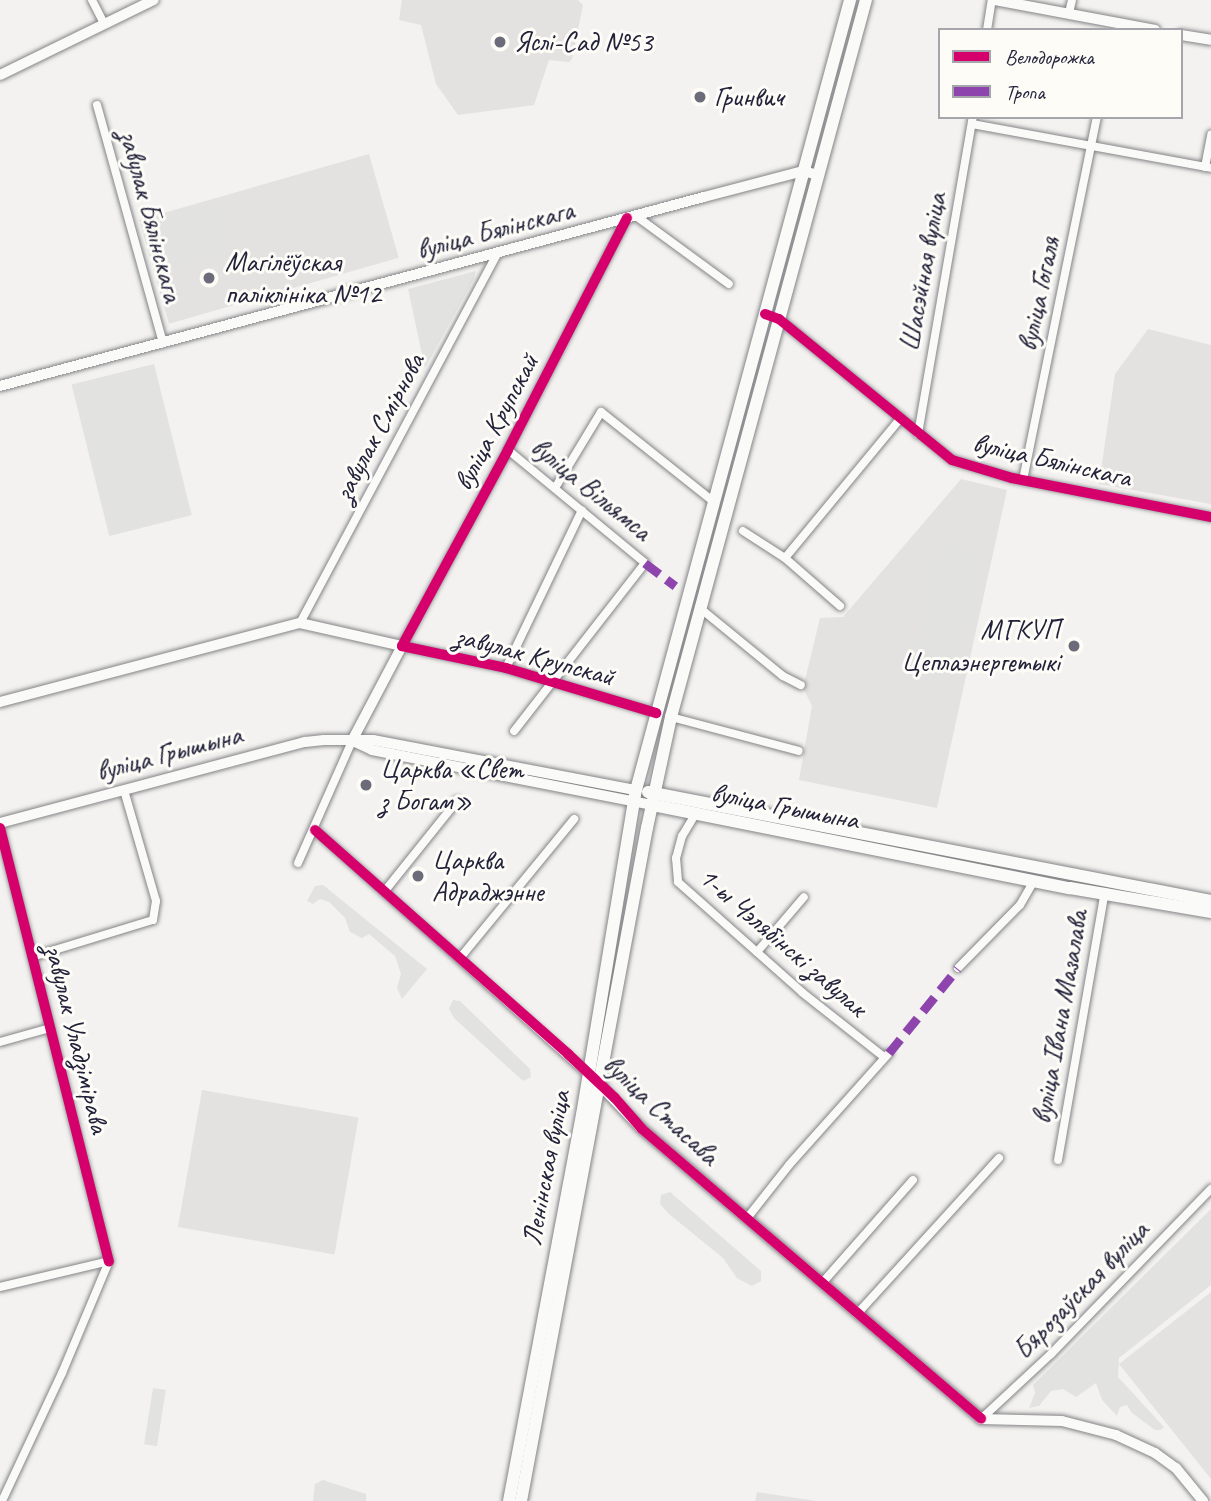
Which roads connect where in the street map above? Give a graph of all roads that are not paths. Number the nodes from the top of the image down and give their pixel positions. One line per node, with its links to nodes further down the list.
1 (92, 0): 8 (street)
2 (154, 0): 8 (street)
3 (850, 0): 21 (main road)
4 (866, 0): 22 (main road)
5 (993, 0): 7 (street); 10 (street)
6 (1072, 0): 7 (street)
7 (1069, 13): 9 (street)
8 (104, 24): 14 (street)
9 (1113, 26): 11 (street)
10 (987, 28)
11 (1134, 28)
12 (1183, 35): 13 (street)
13 (1211, 40)
14 (0, 75)
15 (97, 104): 28 (street, завулак Бялінскага)
16 (1097, 119): 19 (street, вуліца Гогаля)
17 (973, 120): 19 (street); 31 (street, Шасэйная вуліца)
18 (1211, 135): 20 (street)
19 (1093, 146): 20 (street); 33 (street, вуліца Гогаля)
20 (1208, 168)
21 (803, 171): 22 (main road); 23 (main road, вуліца Бялінскага); 26 (main road)
22 (818, 175): 27 (main road)
23 (631, 217): 24 (main road, вуліца Бялінскага); 25 (street); 32 (street, вуліца Крупскай)
24 (499, 252): 28 (main road, вуліца Бялінскага); 42 (street, завулак Смірнова)
25 (729, 284)
26 (765, 314): 27 (street, вуліца Бялінскага); 35 (main road)
27 (779, 319): 30 (street, вуліца Бялінскага); 41 (main road)
28 (162, 340): 29 (main road, вуліца Бялінскага)
29 (0, 386)
30 (901, 418): 31 (street, вуліца Бялінскага); 39 (street)
31 (918, 434): 33 (street, вуліца Бялінскага)
32 (508, 450): 34 (street, вуліца Вільямса); 43 (street, вуліца Крупскай)
33 (1023, 480): 37 (street, вуліца Бялінскага)
34 (555, 488): 35 (street); 36 (street, вуліца Вільямса)
35 (713, 501): 48 (main road)
36 (582, 510): 44 (street); 45 (street, вуліца Вільямса)
37 (1211, 517)
38 (743, 531): 39 (street)
39 (785, 558): 40 (street)
40 (840, 606)
41 (701, 609): 46 (street); 49 (main road)
42 (300, 623): 43 (main road, завулак Крупскай); 47 (main road, завулак Крупскай)
43 (402, 646): 44 (street, завулак Крупскай); 51 (main road, вуліца Крупскай)
44 (506, 668): 45 (street, завулак Крупскай)
45 (551, 681): 48 (street, завулак Крупскай); 50 (street)
46 (801, 685)
47 (0, 702)
48 (656, 713): 54 (main road)
49 (671, 717): 52 (street); 55 (main road)
50 (514, 731)
51 (352, 741): 53 (main road, вуліца Грышына); 54 (main road, вуліца Грышына); 60 (street, вуліца Крупскай)
52 (799, 751)
53 (124, 790): 59 (main road, вуліца Грышына); 69 (street)
54 (635, 795): 55 (main road, вуліца Грышына); 74 (main road, Ленінская вуліца)
55 (654, 799): 57 (main road, вуліца Грышына); 63 (main road, вуліца Грышына); 75 (main road, Ленінская вуліца)
56 (457, 801): 64 (street)
57 (696, 813): 62 (main road, вуліца Грышына); 68 (street, 1-ы Чэлябінскі завулак)
58 (574, 819): 70 (street)
59 (0, 826): 69 (street, завулак Уладзімірава)
60 (314, 830): 61 (street, вуліца Крупскай); 64 (street, вуліца Стасава)
61 (298, 863)
62 (1034, 881): 63 (main road, вуліца Грышына); 71 (street)
63 (1106, 888): 66 (main road, вуліца Грышына); 67 (main road, вуліца Грышына); 77 (street, вуліца Iвана Мазалава)
64 (384, 892): 70 (street, вуліца Стасава)
65 (804, 897): 68 (street)
66 (1211, 901)
67 (1211, 912)
68 (757, 952): 80 (street, 1-ы Чэлябінскі завулак)
69 (35, 956): 72 (street, завулак Уладзімірава)
70 (460, 958): 74 (street, вуліца Стасава)
71 (958, 968)
72 (50, 1028): 73 (street); 81 (street, завулак Уладзімірава)
73 (0, 1042)
74 (589, 1075): 75 (street, вуліца Стасава); 84 (main road, Ленінская вуліца)
75 (599, 1084): 80 (street, вуліца Стасава); 84 (main road, Ленінская вуліца)
76 (999, 1158): 85 (street)
77 (1058, 1160)
78 (913, 1180): 82 (street)
79 (1211, 1189): 87 (street, Бярозаўская вуліца)
80 (748, 1217): 82 (street, вуліца Стасава)
81 (109, 1261): 83 (street); 88 (street)
82 (823, 1282): 85 (street, вуліца Стасава)
83 (0, 1287)
84 (550, 1314): 86 (main road, Ленінская вуліца)
85 (857, 1314): 87 (street, вуліца Стасава)
86 (544, 1345): 89 (main road, Ленінская вуліца); 90 (main road, Ленінская вуліца)
87 (981, 1419): 91 (street)
88 (2, 1501)
89 (509, 1501)
90 (521, 1501)
91 (1203, 1501)

